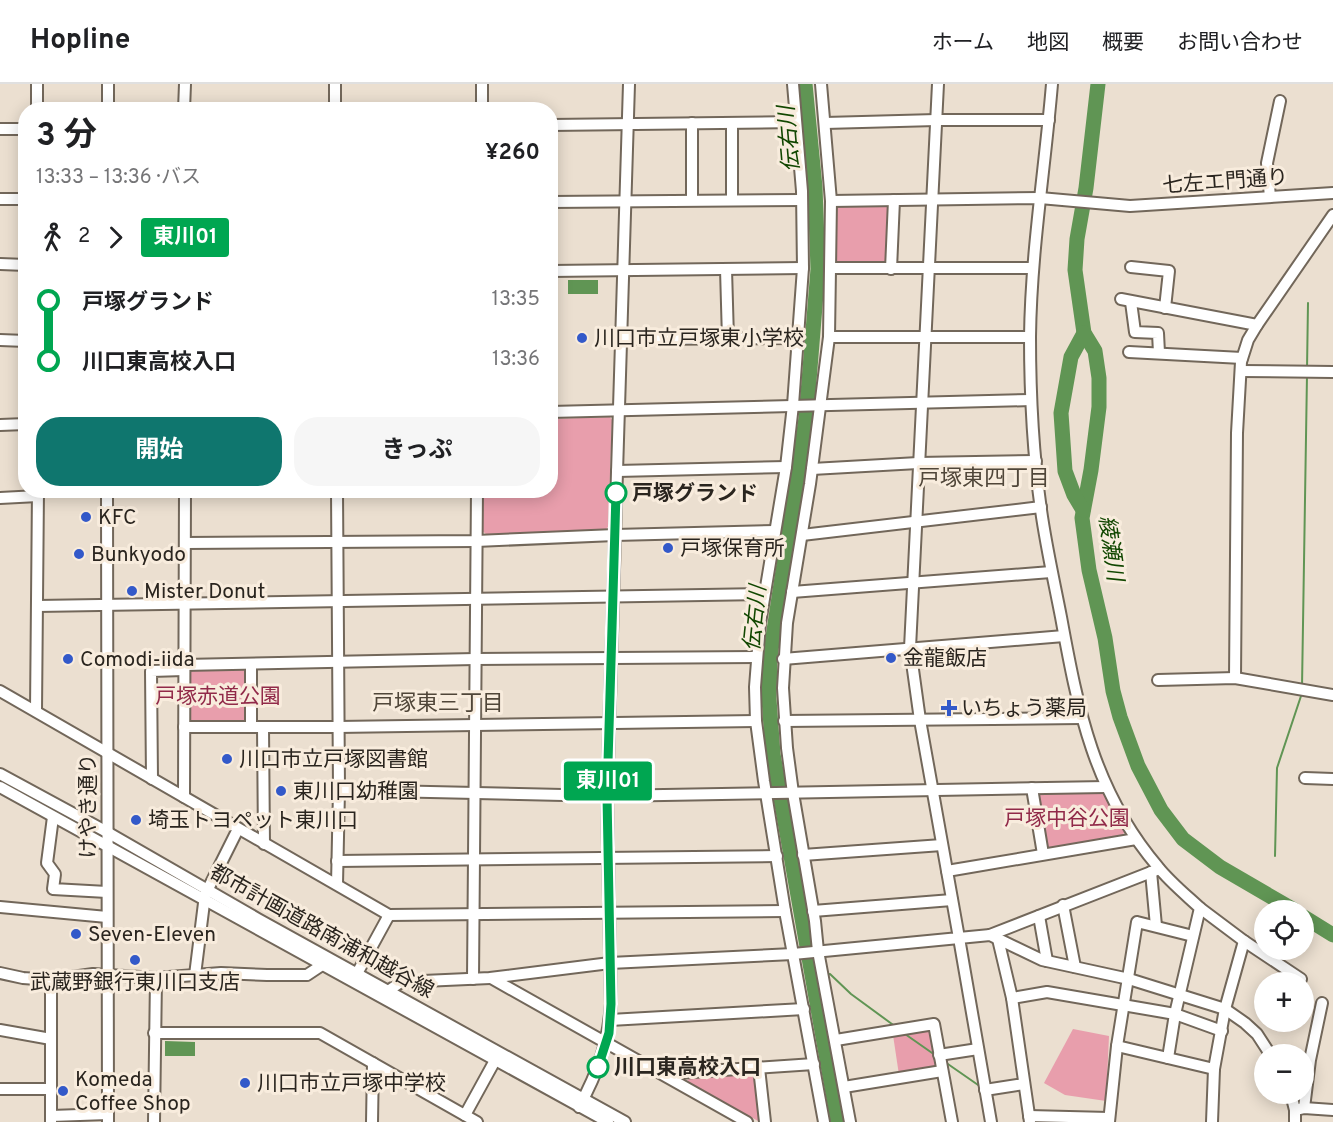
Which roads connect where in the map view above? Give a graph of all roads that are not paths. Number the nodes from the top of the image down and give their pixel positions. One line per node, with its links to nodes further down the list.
1 (37, 84): 12 (street)
2 (108, 84): 13 (street)
3 (184, 84): 14 (street)
4 (335, 84): 15 (street)
5 (482, 84): 16 (street)
6 (629, 84): 24 (street)
7 (793, 84): 19 (street)
8 (821, 84): 22 (street)
9 (938, 84): 17 (street)
10 (1052, 84): 18 (street)
11 (1280, 100): 28 (street)
12 (37, 102)
13 (108, 102)
14 (184, 102)
15 (335, 102)
16 (482, 102)
17 (936, 120): 18 (street); 22 (street); 36 (street)
18 (1049, 120): 29 (street)
19 (796, 122): 21 (street); 34 (street)
20 (692, 123): 21 (street); 24 (street); 32 (street)
21 (732, 123): 33 (street)
22 (825, 123): 38 (street)
23 (558, 125): 24 (street)
24 (628, 125): 37 (street)
25 (0, 129): 26 (street)
26 (18, 129)
27 (1333, 193): 28 (street, 七左エ門通り)
28 (1270, 197): 29 (street, 七左エ門通り)
29 (1044, 198): 36 (street, 七左エ門通り); 46 (street)
30 (0, 199): 31 (street)
31 (18, 199)
32 (692, 200): 33 (street); 37 (street)
33 (732, 200): 34 (street)
34 (802, 200): 44 (street)
35 (894, 200): 36 (street, 七左エ門通り); 38 (street, 七左エ門通り); 48 (street)
36 (932, 200): 49 (street)
37 (626, 201): 39 (street); 50 (street)
38 (831, 201): 45 (street)
39 (558, 202)
40 (1333, 215): 53 (street)
41 (0, 264): 42 (street)
42 (18, 265)
43 (1131, 267): 52 (street)
44 (803, 268): 47 (street); 55 (street)
45 (831, 268): 48 (street); 56 (street)
46 (1033, 268): 49 (street); 54 (street)
47 (726, 269): 50 (street); 59 (street)
48 (891, 269): 49 (street)
49 (928, 269): 57 (street)
50 (623, 270): 51 (street); 58 (street)
51 (558, 271)
52 (1166, 308): 53 (street); 63 (street)
53 (1257, 325): 64 (street)
54 (1030, 337): 57 (street); 66 (street)
55 (798, 338): 59 (street); 68 (street)
56 (828, 338): 57 (street); 69 (street)
57 (924, 338): 67 (street)
58 (621, 339): 59 (street); 70 (street)
59 (729, 339)
60 (0, 340): 61 (street)
61 (18, 341)
62 (1129, 352): 63 (street)
63 (1159, 353): 64 (street)
64 (1241, 364): 65 (street); 113 (street)
65 (1333, 372)
66 (1031, 400): 67 (street); 74 (street)
67 (921, 403): 69 (street); 75 (street)
68 (796, 405): 69 (street); 70 (street); 76 (street)
69 (817, 405): 77 (street)
70 (618, 410): 71 (street); 78 (street)
71 (558, 412)
72 (18, 424): 73 (street)
73 (0, 425)
74 (1036, 461): 75 (street); 86 (street)
75 (918, 464): 77 (street); 87 (street)
76 (786, 467): 78 (street); 88 (street)
77 (812, 469): 90 (street)
78 (617, 471): 89 (street)
79 (18, 496): 80 (street)
80 (0, 498)
81 (38, 498): 103 (street)
82 (107, 498): 102 (street, けやき通り)
83 (185, 498): 93 (street)
84 (337, 498): 92 (street)
85 (477, 498): 91 (street)
86 (1041, 507): 87 (street); 94 (street)
87 (915, 522): 90 (street); 95 (street)
88 (775, 531): 89 (street); 97 (street)
89 (615, 535): 91 (street); 98 (street)
90 (802, 536): 96 (street)
91 (476, 541): 92 (street); 99 (street)
92 (337, 542): 93 (street); 100 (street)
93 (185, 543): 101 (street)
94 (1051, 572): 95 (street); 104 (street)
95 (912, 583): 96 (street); 105 (street)
96 (792, 592): 107 (street)
97 (764, 594): 98 (street); 106 (street)
98 (613, 595): 99 (street); 109 (street)
99 (476, 598): 100 (street); 108 (street)
100 (338, 601): 101 (street); 110 (street)
101 (184, 602): 102 (street); 112 (street)
102 (107, 603): 103 (street); 128 (street, けやき通り)
103 (37, 606): 117 (street)
104 (1064, 636): 105 (street); 118 (street)
105 (910, 648): 107 (street); 119 (street)
106 (756, 657): 109 (street); 120 (street)
107 (783, 658): 121 (street)
108 (475, 659): 109 (street); 110 (street); 123 (street)
109 (611, 659): 122 (street)
110 (338, 663): 111 (street); 127 (street)
111 (251, 664): 112 (street); 125 (street)
112 (184, 668): 124 (street); 131 (street)
113 (1234, 678): 114 (street); 116 (street)
114 (1158, 680)
115 (0, 691): 117 (street)
116 (1333, 695)
117 (36, 711): 128 (street)
118 (1081, 718): 119 (street); 134 (street)
119 (920, 720): 121 (street); 137 (street)
120 (756, 721): 122 (street); 140 (street)
121 (784, 721): 138 (street)
122 (609, 723): 123 (street); 141 (street)
123 (474, 726): 127 (street); 139 (street)
124 (184, 727): 125 (street); 142 (street)
125 (251, 727): 126 (street)
126 (263, 727): 127 (street); 147 (street)
127 (338, 727): 136 (street)
128 (107, 754): 131 (street); 145 (street, けやき通り)
129 (0, 774): 145 (street, 都市計画道路南浦和越谷線)
130 (1305, 778): 132 (street)
131 (152, 779): 142 (street)
132 (1333, 779)
133 (0, 787): 143 (street, 都市計画道路南浦和越谷線)
134 (1106, 787): 135 (street); 146 (street)
135 (1032, 788): 137 (street); 150 (street)
136 (339, 790): 139 (street); 155 (street)
137 (933, 790): 138 (street); 148 (street)
138 (791, 793): 140 (street); 151 (street)
139 (475, 794): 141 (street); 154 (street)
140 (769, 794): 141 (street); 152 (street)
141 (607, 796): 153 (street)
142 (184, 797): 144 (street)
143 (53, 817): 149 (street, 都市計画道路南浦和越谷線); 160 (street)
144 (238, 829): 147 (street); 159 (street)
145 (107, 832): 149 (street, けやき通り); 159 (street, 都市計画道路南浦和越谷線)
146 (1136, 839): 150 (street); 156 (street)
147 (264, 844): 158 (street)
148 (942, 845): 151 (street); 157 (street)
149 (107, 848): 160 (street, けやき通り); 162 (street, 都市計画道路南浦和越谷線)
150 (1043, 854): 157 (street)
151 (803, 855): 166 (street)
152 (777, 856): 153 (street); 167 (street)
153 (608, 858): 154 (street); 169 (street)
154 (474, 859): 155 (street); 168 (street)
155 (337, 861): 158 (street)
156 (1155, 870): 163 (street); 165 (street); 173 (street)
157 (947, 872): 161 (street)
158 (337, 884): 170 (street)
159 (207, 890): 162 (street); 189 (street, 都市計画道路南浦和越谷線)
160 (107, 892): 172 (street, けやき通り)
161 (952, 900): 166 (street); 176 (street)
162 (205, 901): 182 (street, 都市計画道路南浦和越谷線); 186 (street)
163 (1063, 905): 171 (street); 183 (street)
164 (0, 907): 172 (street)
165 (1200, 908): 174 (street); 177 (street)
166 (813, 911): 178 (street)
167 (785, 912): 169 (street); 179 (street)
168 (474, 914): 169 (street); 170 (street); 192 (street)
169 (609, 914): 181 (street)
170 (388, 915): 189 (street)
171 (1038, 916): 175 (street); 180 (street)
172 (107, 917): 187 (street, けやき通り)
173 (1156, 926): 174 (street); 191 (street)
174 (1193, 936): 195 (street)
175 (994, 937): 176 (street); 180 (street); 196 (street)
176 (959, 938): 178 (street); 211 (street)
177 (1244, 941): 184 (street); 199 (street)
178 (818, 951): 179 (street); 207 (street)
179 (793, 954): 181 (street); 200 (street)
180 (1047, 961): 183 (street)
181 (610, 963): 190 (street); 202 (street)
182 (322, 965): 186 (street); 189 (street, 都市計画道路南浦和越谷線)
183 (1075, 967): 191 (street)
184 (1289, 972)
185 (0, 973): 193 (street)
186 (195, 975): 188 (street)
187 (108, 976): 188 (street); 193 (street); 231 (street, けやき通り)
188 (156, 978): 205 (street)
189 (354, 978): 194 (street, 都市計画道路南浦和越谷線); 213 (street, 都市計画道路南浦和越谷線)
190 (490, 978): 192 (street); 208 (street)
191 (1129, 978): 195 (street); 198 (street)
192 (472, 979): 194 (street)
193 (51, 980): 206 (street)
194 (388, 991): 213 (street, 都市計画道路南浦和越谷線)
195 (1180, 994): 199 (street); 201 (street)
196 (1012, 998): 198 (street); 221 (street)
197 (1322, 1003): 228 (street)
198 (1123, 1006): 201 (street); 210 (street)
199 (1226, 1009): 204 (street); 209 (street)
200 (804, 1010): 202 (street); 216 (street)
201 (1175, 1014): 204 (street); 214 (street)
202 (610, 1020): 208 (street)
203 (0, 1030): 206 (street)
204 (1222, 1031): 218 (street)
205 (154, 1033): 215 (street); 235 (street)
206 (51, 1040): 224 (street)
207 (836, 1041): 212 (street); 222 (street)
208 (606, 1043): 220 (street); 226 (street)
209 (1264, 1044)
210 (1117, 1046): 214 (street); 234 (street)
211 (978, 1049): 212 (street); 225 (street)
212 (939, 1055): 219 (street)
213 (497, 1057): 226 (street, 都市計画道路南浦和越谷線); 230 (street)
214 (1168, 1058): 218 (street)
215 (373, 1063): 230 (street); 236 (street)
216 (814, 1064): 217 (street); 242 (street)
217 (759, 1068): 220 (street); 241 (street)
218 (1214, 1069): 246 (street)
219 (942, 1071): 222 (street); 244 (street)
220 (663, 1074): 240 (street)
221 (1024, 1083): 225 (street); 233 (street)
222 (844, 1087): 243 (street)
223 (0, 1089): 224 (street)
224 (51, 1089): 232 (street)
225 (985, 1090): 245 (street)
226 (581, 1103): 238 (street, 都市計画道路南浦和越谷線); 239 (street, 都市計画道路南浦和越谷線)
227 (1297, 1104): 228 (street)
228 (1300, 1109): 229 (street); 247 (street)
229 (1333, 1110)
230 (465, 1115): 237 (street)
231 (108, 1118): 232 (street)
232 (51, 1119)
233 (1030, 1119): 234 (street)
234 (1109, 1120)
235 (154, 1122)
236 (372, 1122)
237 (477, 1122)
238 (608, 1122)
239 (625, 1122)
240 (747, 1122)
241 (765, 1122)
242 (824, 1122)
243 (850, 1122)
244 (952, 1122)
245 (991, 1122)
246 (1212, 1122)
247 (1295, 1122)

